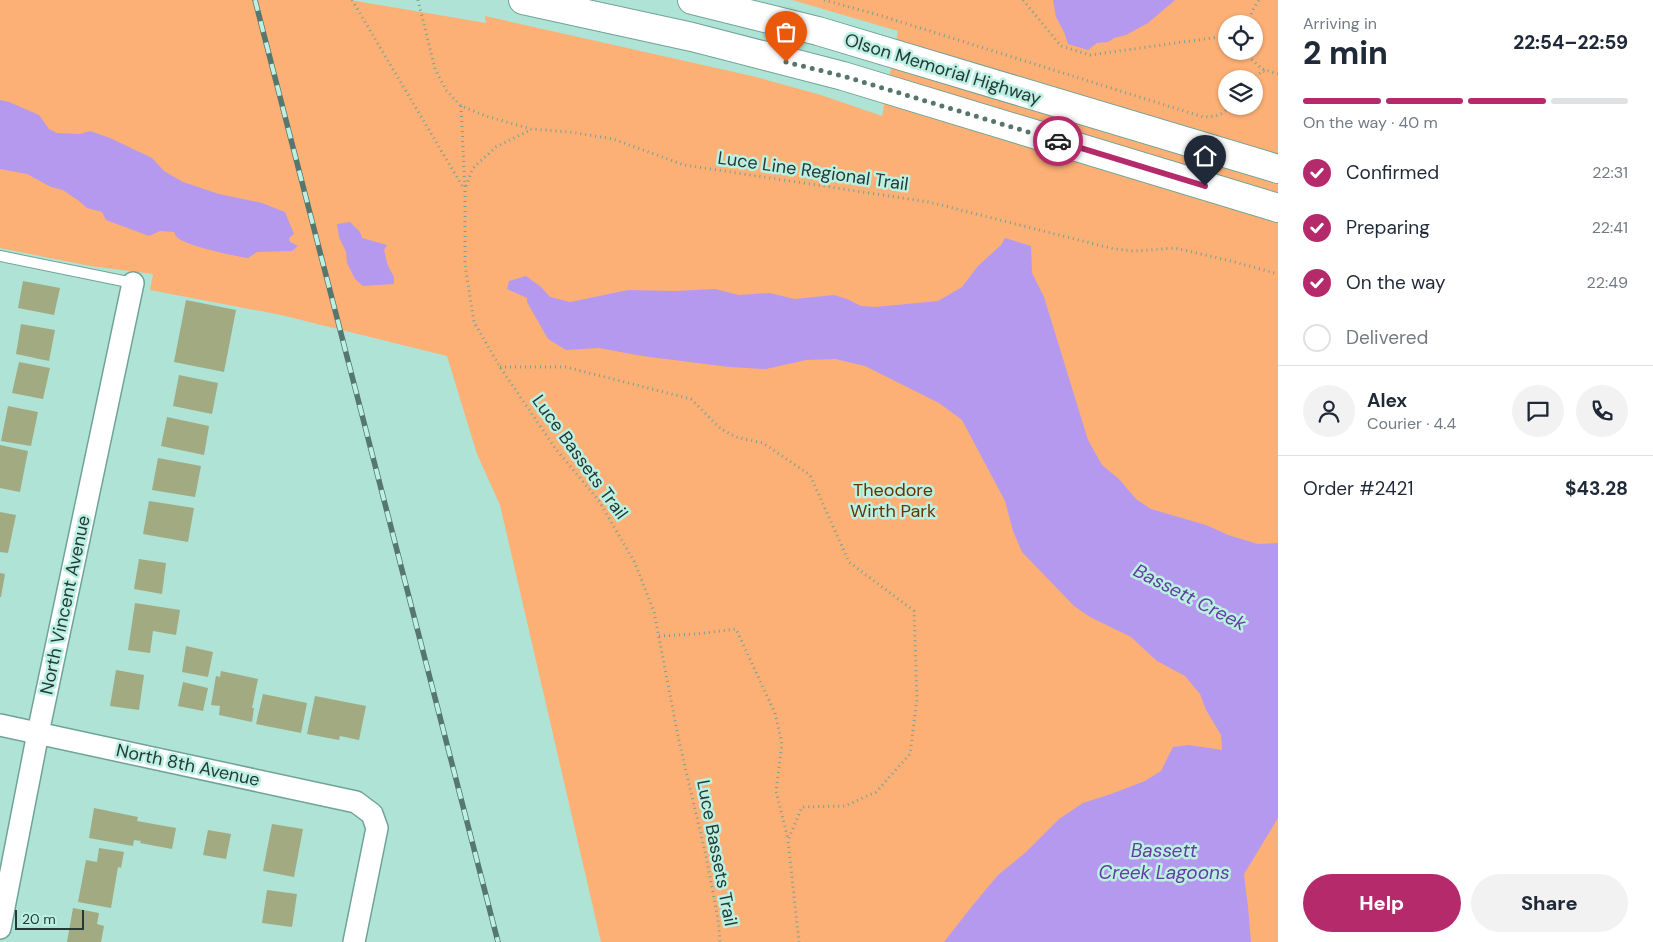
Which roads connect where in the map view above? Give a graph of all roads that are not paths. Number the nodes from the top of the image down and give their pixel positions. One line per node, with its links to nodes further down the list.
1 (523, 0): 4 (main road, Olson Memorial Highway)
2 (692, 0): 3 (main road, Olson Memorial Highway)
3 (1278, 169)
4 (1278, 208)
5 (0, 256): 6 (lane)
6 (133, 283): 8 (street, North Vincent Avenue)
7 (0, 725): 8 (street, North 8th Avenue)
8 (38, 733): 9 (street, North Vincent Avenue); 10 (street, North 8th Avenue)
9 (0, 928)
10 (354, 942)

